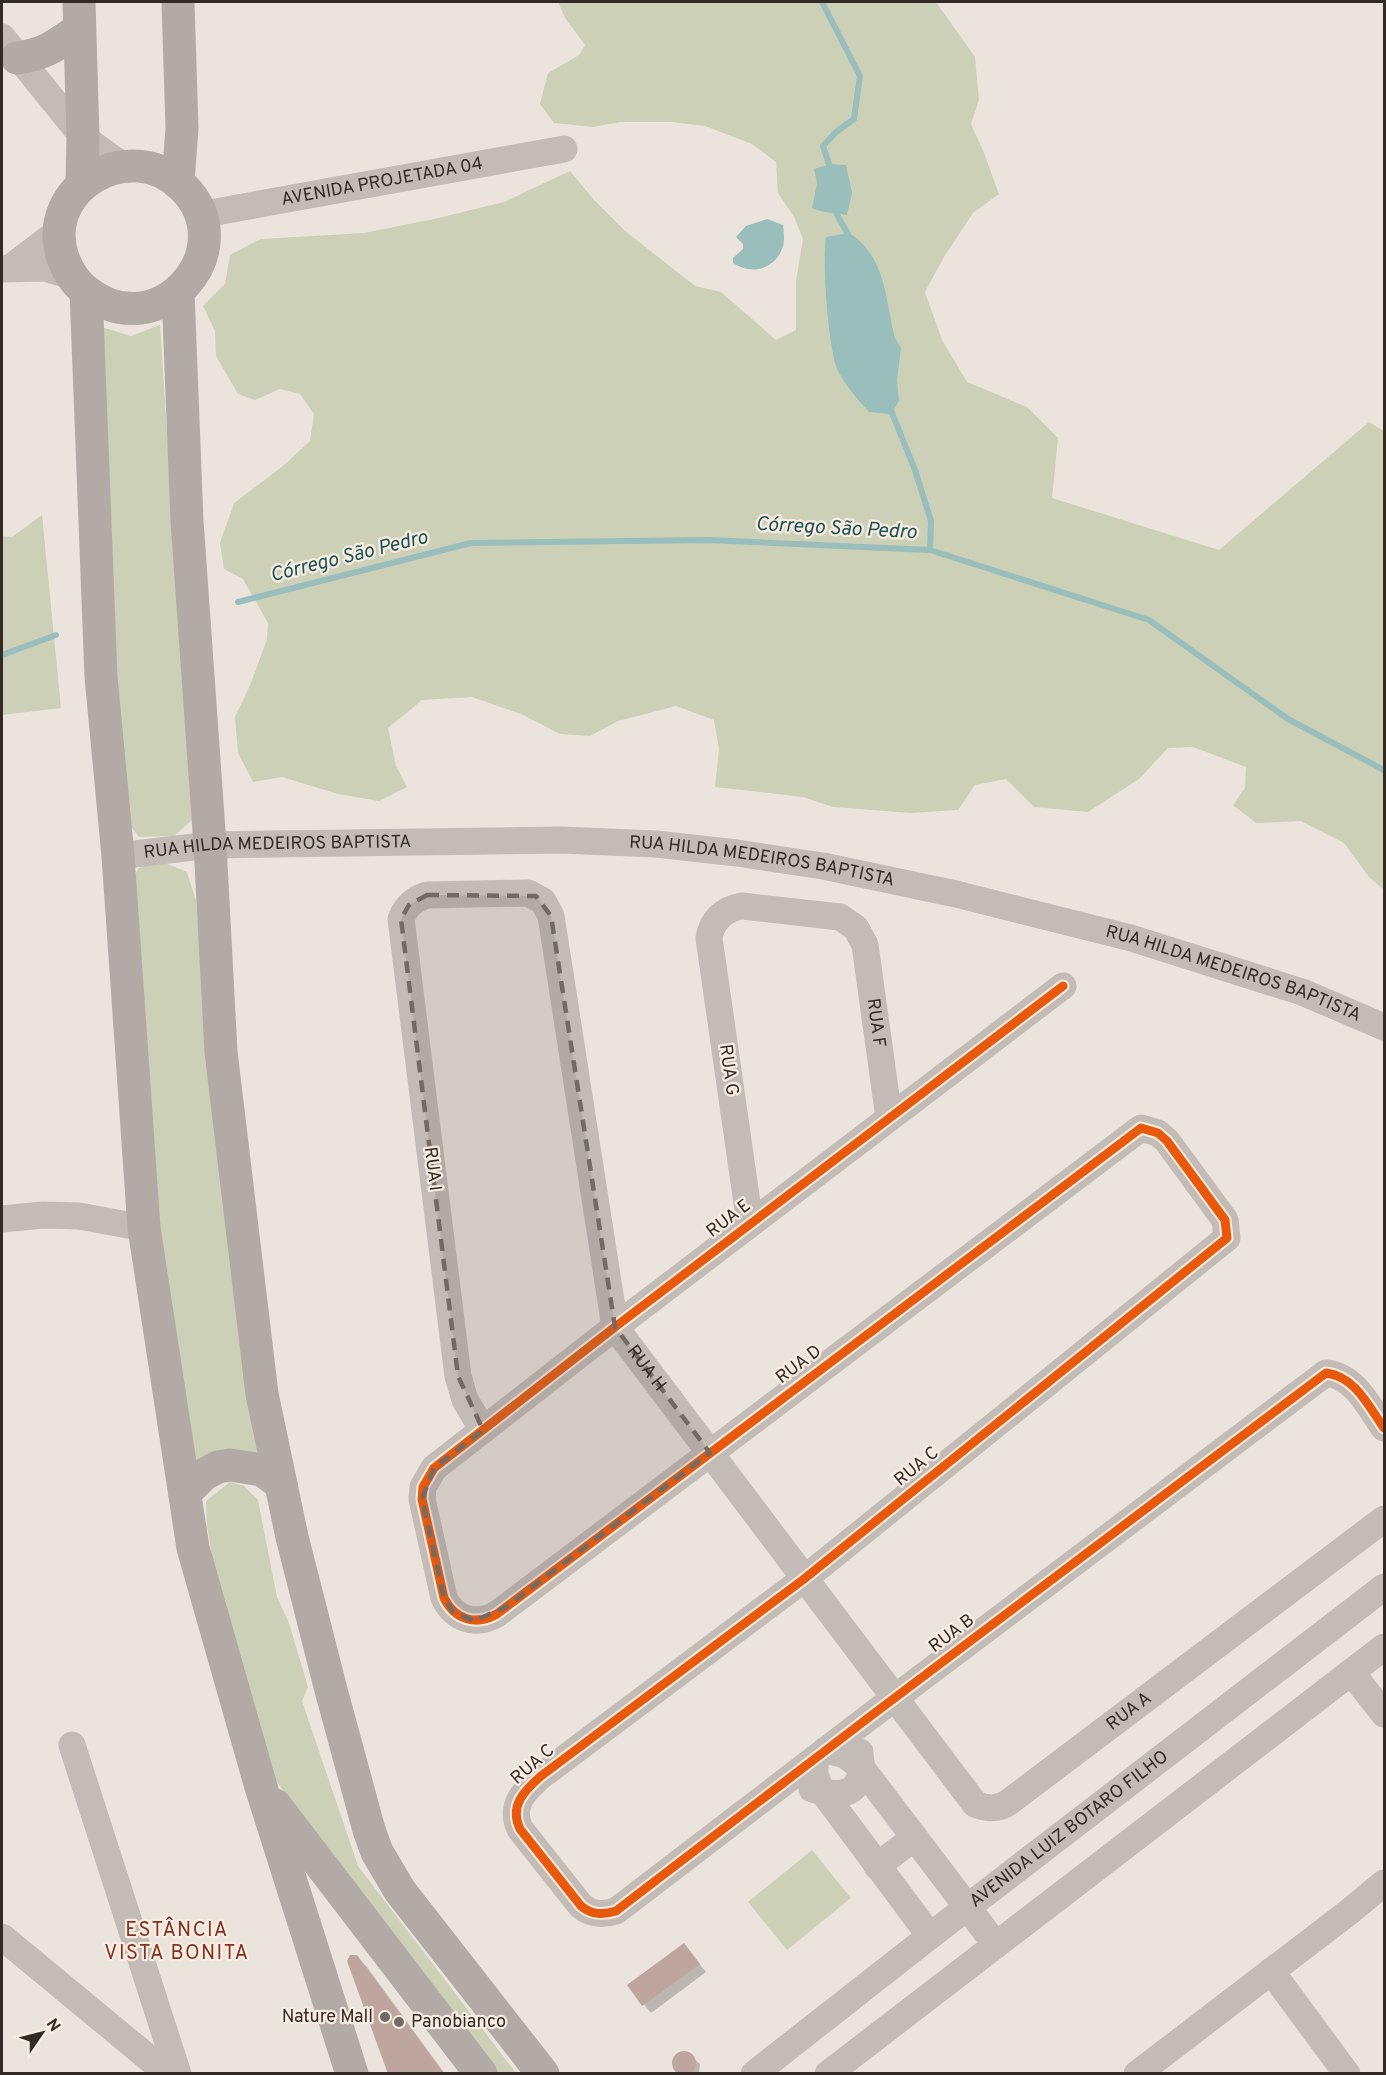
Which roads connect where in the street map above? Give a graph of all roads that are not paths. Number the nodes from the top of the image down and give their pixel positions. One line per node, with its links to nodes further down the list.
1 (178, 2): 7 (main road)
2 (78, 16): 3 (main road); 4 (main road)
3 (9, 47): 4 (street)
4 (83, 137): 6 (street); 8 (main road)
5 (564, 149): 9 (street, AVENIDA PROJETADA 04)
6 (128, 165): 7 (main road); 8 (main road)
7 (178, 183): 9 (main road)
8 (82, 185): 10 (main road)
9 (199, 215): 13 (main road)
10 (60, 230): 11 (street); 12 (main road)
11 (6, 268): 12 (street)
12 (79, 284): 13 (main road); 15 (main road)
13 (178, 292): 14 (main road)
14 (210, 845): 15 (street, RUA HILDA MEDEIROS BAPTISTA); 19 (street, RUA HILDA MEDEIROS BAPTISTA); 29 (main road)
15 (118, 856): 24 (main road)
16 (543, 901): 25 (street, RUA H); 27 (street, RUA I)
17 (856, 928): 20 (street, RUA F); 23 (street, RUA G)
18 (1063, 986): 20 (street, RUA E)
19 (1384, 1027)
20 (889, 1118): 23 (street, RUA E)
21 (1141, 1128): 28 (street, RUA D); 32 (street, RUA C)
22 (2, 1219): 24 (street)
23 (750, 1224): 25 (street, RUA E)
24 (144, 1228): 30 (main road)
25 (615, 1327): 27 (street, RUA E); 28 (street, RUA H)
26 (1384, 1428): 37 (street, RUA B)
27 (483, 1430): 34 (street, RUA E)
28 (710, 1453): 32 (street, RUA H); 34 (street, RUA D)
29 (281, 1484): 30 (main road); 62 (main road)
30 (184, 1493): 43 (main road)
31 (1384, 1519): 37 (street, RUA A)
32 (804, 1578): 37 (street, RUA H); 52 (street, RUA C)
33 (1384, 1587): 50 (street, AVENIDA LUIZ BOTARO FILHO)
34 (474, 1621)
35 (1384, 1647): 36 (street)
36 (1351, 1672): 38 (street); 55 (street)
37 (894, 1698): 39 (street, RUA B)
38 (1384, 1714)
39 (872, 1715): 41 (street, RUA B); 42 (street)
40 (72, 1745): 59 (street)
41 (820, 1755): 42 (street); 44 (street, RUA B); 45 (street)
42 (861, 1767): 45 (street); 46 (street)
43 (261, 1787): 60 (main road); 61 (main road)
44 (776, 1789): 45 (street); 52 (street, RUA B)
45 (824, 1794): 47 (street)
46 (914, 1838): 47 (street); 50 (street)
47 (877, 1866): 53 (street)
48 (1384, 1883): 51 (street)
49 (1384, 1904): 51 (street)
50 (967, 1907): 53 (street, AVENIDA LUIZ BOTARO FILHO); 55 (street)
51 (1349, 1912): 56 (street)
52 (595, 1914)
53 (930, 1936): 63 (street, AVENIDA LUIZ BOTARO FILHO)
54 (2, 1937): 58 (street)
55 (996, 1945): 64 (street)
56 (1270, 1971): 57 (street); 65 (street)
57 (1144, 2072)
58 (168, 2073)
59 (178, 2073)
60 (352, 2073)
61 (480, 2073)
62 (543, 2073)
63 (754, 2073)
64 (828, 2073)
65 (1347, 2073)

